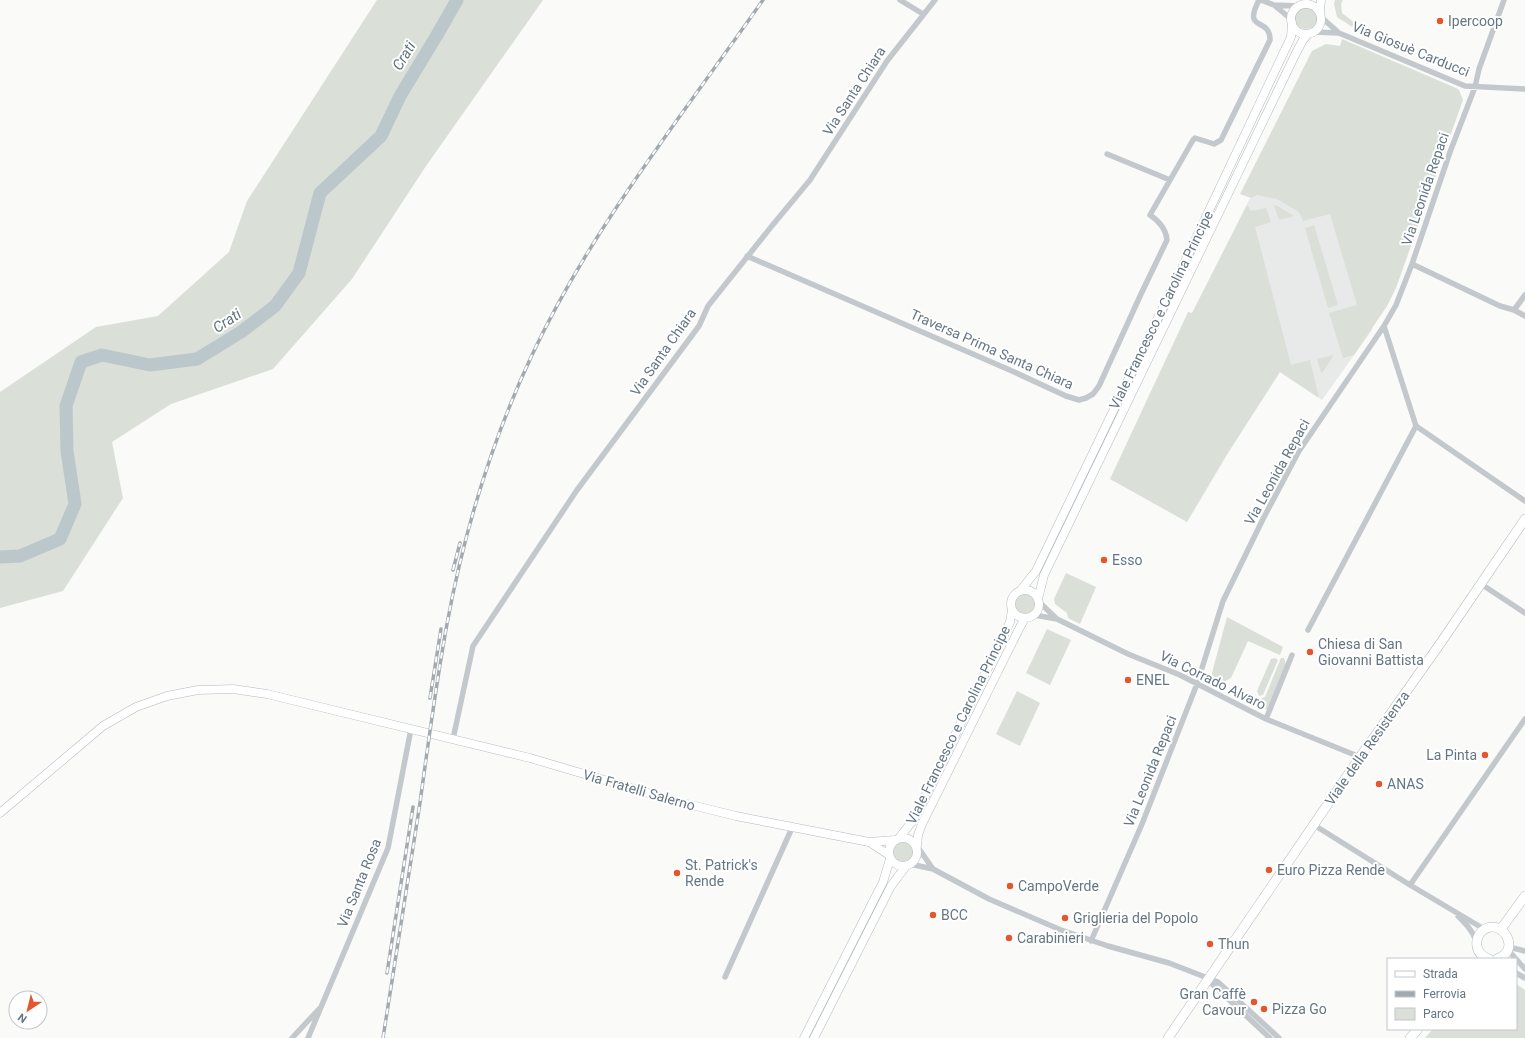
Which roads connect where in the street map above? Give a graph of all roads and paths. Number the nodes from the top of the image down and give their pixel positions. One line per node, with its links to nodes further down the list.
1 (900, 0): 8 (street)
2 (936, 0): 8 (street, Via Santa Chiara)
3 (1260, 0): 7 (street); 16 (street, Traversa Prima Santa Chiara)
4 (1321, 0): 9 (street, Viale Francesco e Carolina Principe)
5 (1504, 0): 13 (street, Via Leonida Repaci)
6 (1304, 3): 7 (street); 9 (street); 10 (street, Viale Francesco e Carolina Principe)
7 (1274, 5): 10 (street)
8 (923, 14): 17 (street, Via Santa Chiara)
9 (1320, 14): 11 (street, Viale Francesco e Carolina Principe); 12 (street, Via Giosuè Carducci)
10 (1292, 22): 11 (street); 27 (street, Viale Francesco e Carolina Principe)
11 (1311, 33): 12 (street, Via Giosuè Carducci); 28 (street, Viale Francesco e Carolina Principe)
12 (1339, 33): 13 (street, Via Giosuè Carducci)
13 (1475, 87): 14 (street, Via Giosuè Carducci); 18 (street, Via Leonida Repaci)
14 (1525, 89)
15 (1107, 154): 16 (street)
16 (1170, 180): 17 (street, Traversa Prima Santa Chiara)
17 (747, 256): 40 (street, Via Santa Chiara)
18 (1412, 264): 20 (street); 22 (street, Via Leonida Repaci)
19 (1525, 295): 20 (street)
20 (1514, 310): 21 (street)
21 (1525, 316)
22 (1384, 326): 23 (street); 36 (street, Via Leonida Repaci)
23 (1416, 426): 24 (street); 34 (street)
24 (1525, 501)
25 (1525, 519): 26 (main road, Viale della Resistenza)
26 (1481, 584): 30 (street); 41 (main road, Viale della Resistenza)
27 (1020, 591): 28 (street); 29 (street, Viale Francesco e Carolina Principe)
28 (1038, 600): 31 (street, Viale Francesco e Carolina Principe); 33 (street, Via Corrado Alvaro)
29 (1012, 610): 32 (street, Viale Francesco e Carolina Principe); 45 (street, Viale Francesco e Carolina Principe)
30 (1525, 613)
31 (1034, 615): 32 (street, Viale Francesco e Carolina Principe); 33 (street, Via Corrado Alvaro)
32 (1026, 618): 47 (street, Viale Francesco e Carolina Principe)
33 (1057, 619): 36 (street, Via Corrado Alvaro)
34 (1308, 630)
35 (1292, 655): 37 (street)
36 (1197, 684): 37 (street, Via Corrado Alvaro); 56 (street, Via Leonida Repaci)
37 (1266, 719): 41 (street, Via Corrado Alvaro)
38 (1525, 719): 51 (street)
39 (411, 730): 40 (street, Via Fratelli Salerno); 42 (street, Via Fratelli Salerno); 67 (street, Via Santa Rosa)
40 (453, 739): 44 (street, Via Fratelli Salerno)
41 (1360, 757): 43 (main road, Viale della Resistenza)
42 (0, 813)
43 (1314, 825): 51 (street); 66 (main road, Viale della Resistenza)
44 (792, 828): 46 (street, Via Fratelli Salerno); 65 (street)
45 (897, 839): 46 (street, Via Fratelli Salerno); 47 (street, Viale Francesco e Carolina Principe); 48 (street, Viale Francesco e Carolina Principe)
46 (869, 842): 48 (street, Via Fratelli Salerno)
47 (917, 846): 49 (street, Viale Francesco e Carolina Principe); 50 (street)
48 (890, 857): 49 (street); 72 (street, Viale Francesco e Carolina Principe)
49 (908, 865): 50 (street); 73 (street, Viale Francesco e Carolina Principe)
50 (933, 869): 56 (street)
51 (1410, 885): 53 (street)
52 (1525, 896): 55 (main road)
53 (1452, 911): 54 (street); 57 (street)
54 (1484, 929): 55 (main road); 57 (main road)
55 (1501, 929): 58 (main road)
56 (1091, 941): 66 (street)
57 (1476, 941): 60 (main road)
58 (1508, 949): 59 (street); 61 (main road); 62 (street)
59 (1525, 952)
60 (1487, 958)
61 (1499, 958)
62 (1516, 958)
63 (1517, 960): 64 (street)
64 (1525, 969)
65 (725, 977)
66 (1209, 978): 69 (street); 74 (main road, Viale della Resistenza)
67 (321, 1006): 70 (street); 71 (street, Via Santa Rosa)
68 (1417, 1030): 76 (main road)
69 (1269, 1034): 75 (street)
70 (292, 1038)
71 (308, 1038)
72 (804, 1038)
73 (814, 1038)
74 (1168, 1038)
75 (1279, 1038)
76 (1410, 1038)

